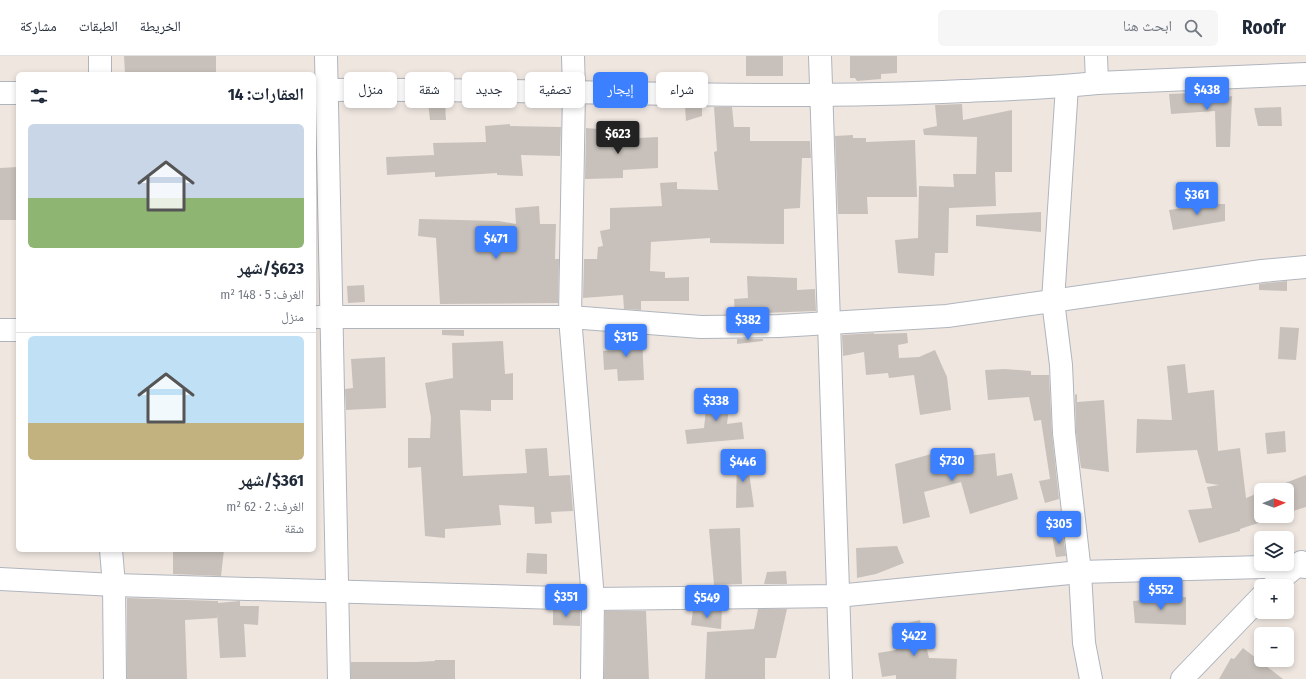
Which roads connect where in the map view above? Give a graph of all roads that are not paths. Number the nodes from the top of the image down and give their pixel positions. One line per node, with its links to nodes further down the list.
1 (100, 56): 6 (street)
2 (326, 56): 11 (street)
3 (573, 56): 7 (street)
4 (820, 56): 16 (street)
5 (1096, 56): 9 (street)
6 (100, 72)
7 (573, 72)
8 (1306, 74): 9 (street)
9 (1097, 83): 10 (street)
10 (1067, 86): 16 (street); 19 (street)
11 (320, 90): 12 (street); 20 (street)
12 (525, 91)
13 (585, 91): 16 (street)
14 (0, 93): 15 (street)
15 (16, 93)
16 (821, 96): 22 (street)
17 (574, 108): 21 (street)
18 (1306, 267): 19 (street)
19 (1053, 301): 22 (street); 27 (street)
20 (323, 316): 21 (street); 31 (street)
21 (570, 317): 22 (street); 33 (street)
22 (829, 323): 32 (street)
23 (0, 330): 24 (street)
24 (16, 330)
25 (111, 552): 30 (street)
26 (1303, 563): 27 (street); 29 (street)
27 (1080, 572): 32 (street); 39 (street)
28 (0, 579): 30 (street)
29 (1282, 579)
30 (114, 585): 31 (street); 35 (street)
31 (337, 592): 33 (street); 36 (street)
32 (837, 596): 33 (street); 38 (street)
33 (592, 599): 37 (street)
34 (1254, 604): 40 (street)
35 (115, 679)
36 (339, 679)
37 (592, 679)
38 (841, 679)
39 (1091, 679)
40 (1182, 679)

